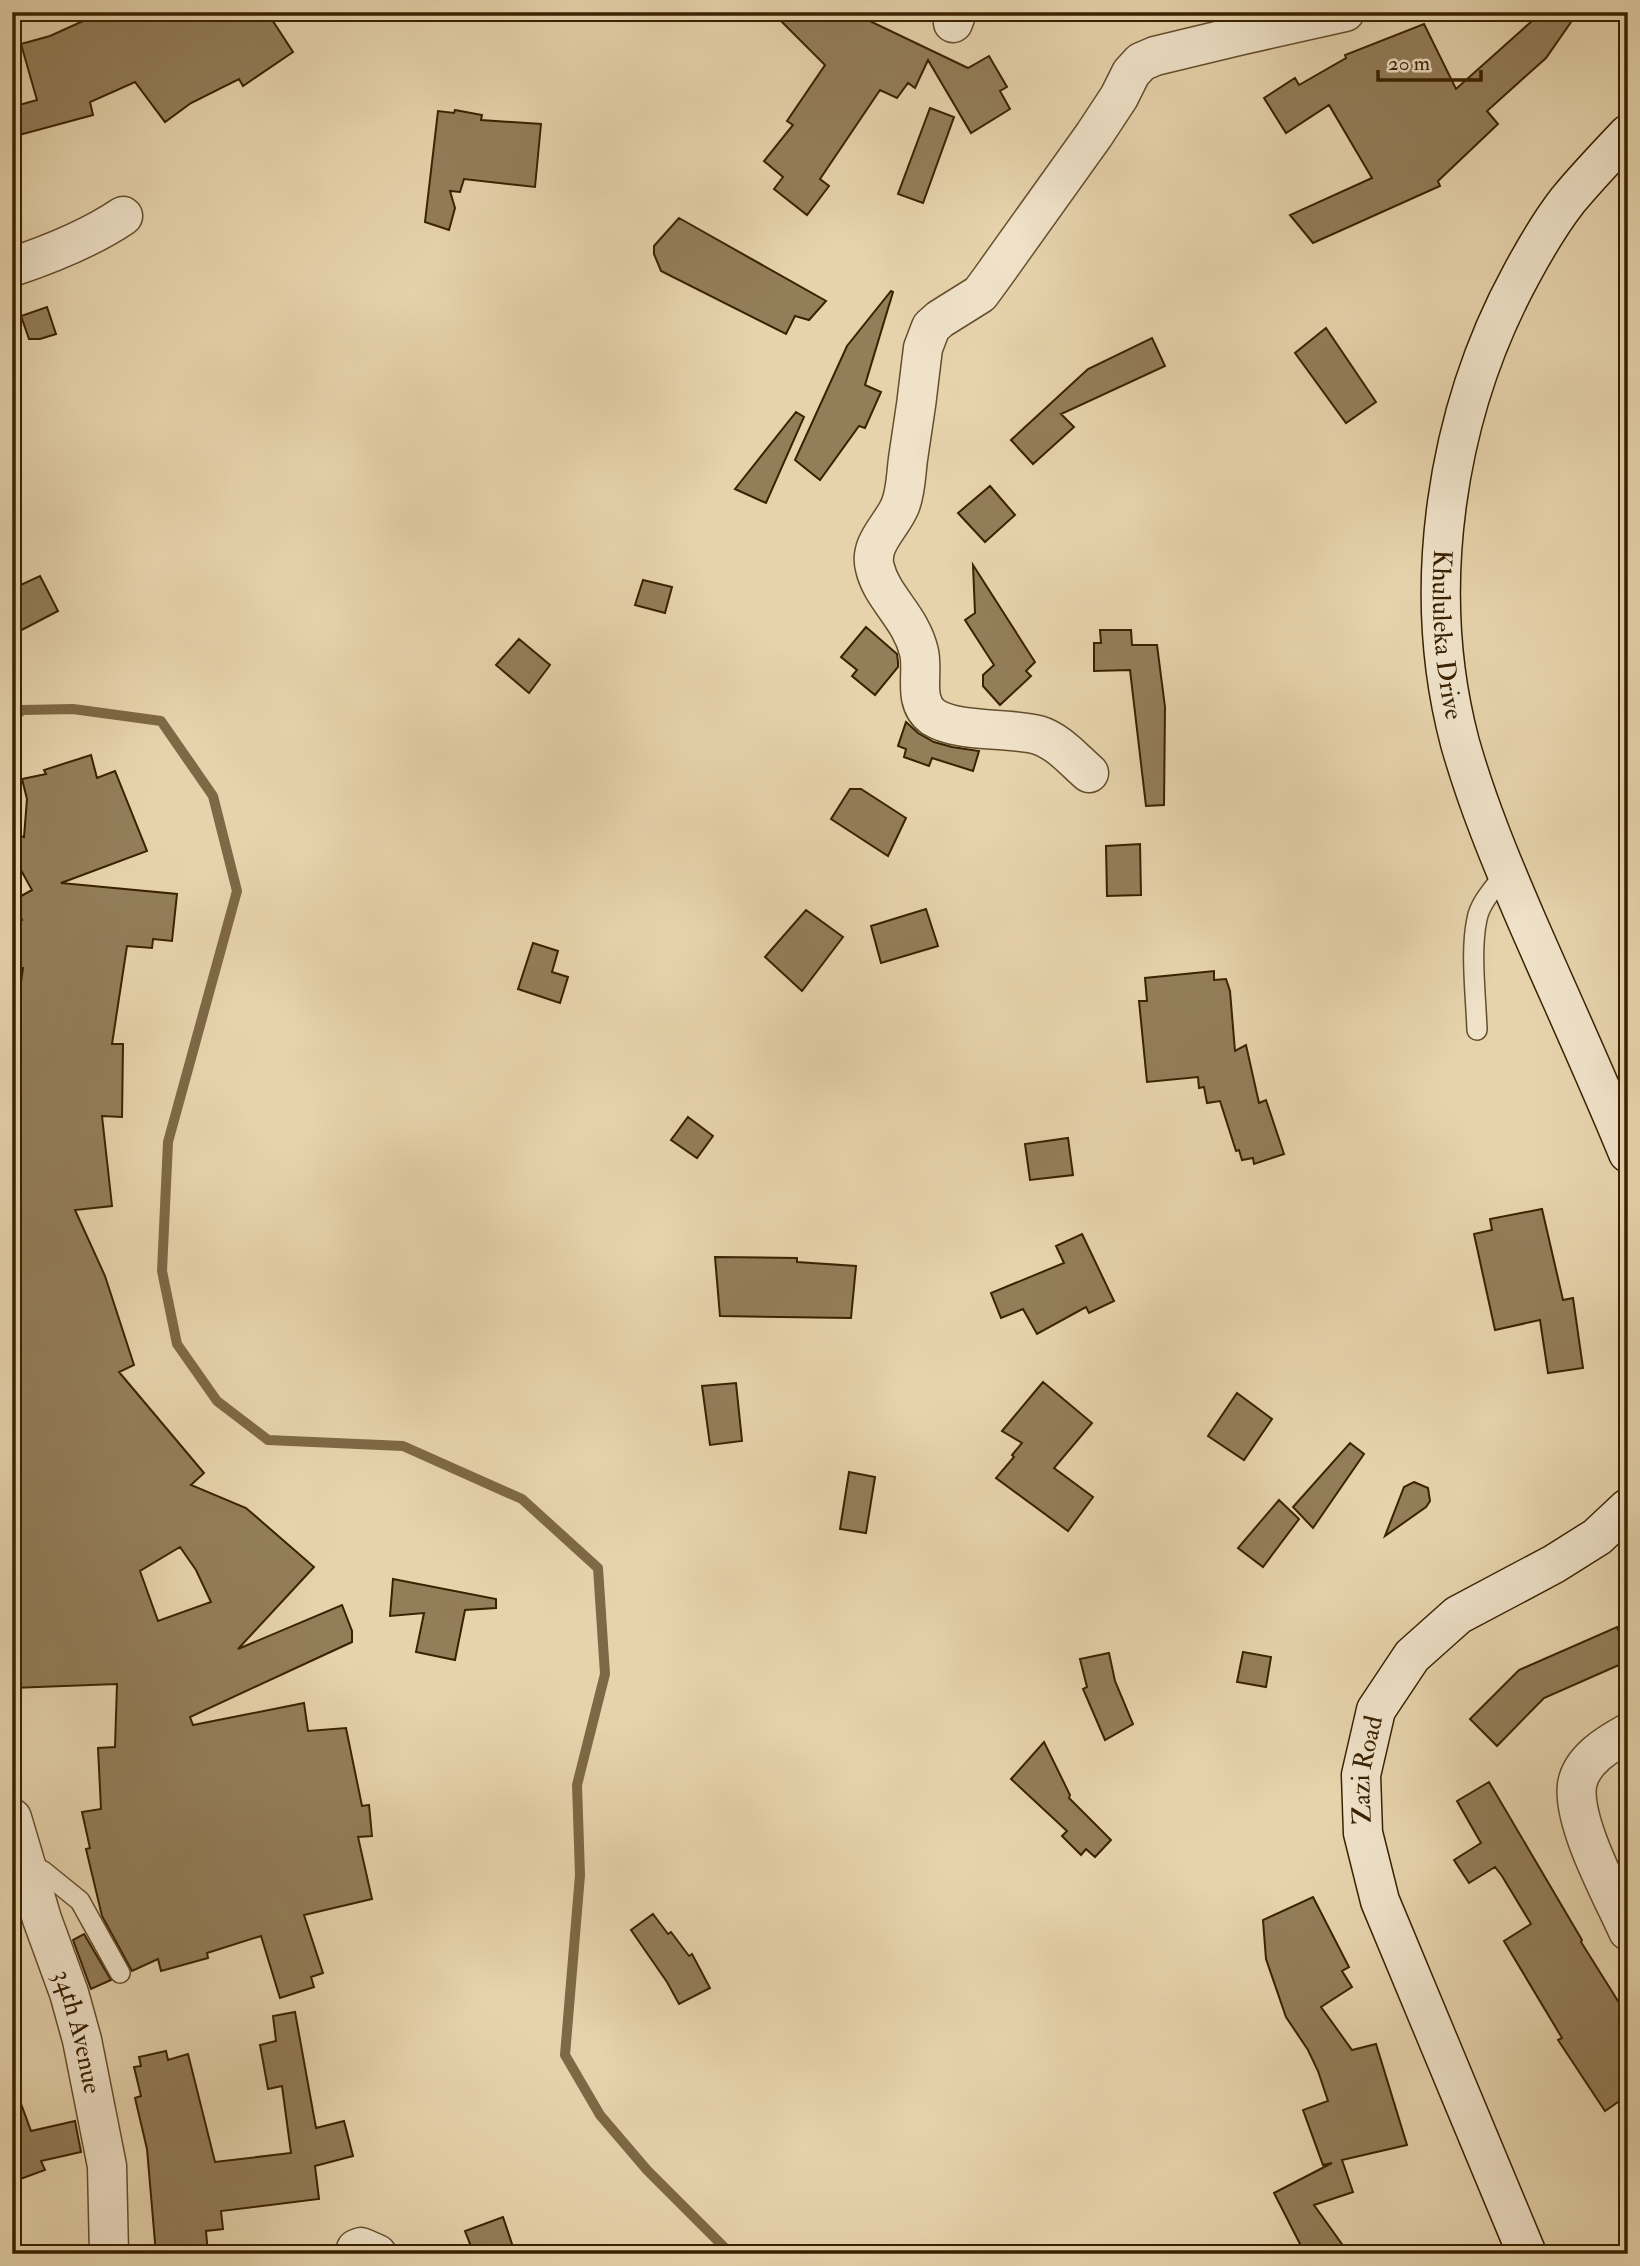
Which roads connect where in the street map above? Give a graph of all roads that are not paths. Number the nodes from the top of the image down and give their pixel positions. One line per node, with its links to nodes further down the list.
1 (1345, 12): 5 (street)
2 (1628, 134): 6 (street, Khululeka Drive)
3 (122, 216): 4 (street)
4 (12, 267)
5 (1089, 773)
6 (1506, 872): 7 (lane); 8 (street, Khululeka Drive)
7 (1477, 1030)
8 (1628, 1153)
9 (1628, 1508): 18 (street, Zazi Road)
10 (1628, 1733): 13 (street)
11 (12, 1818): 12 (street, 34th Avenue)
12 (25, 1861): 14 (lane); 15 (street, 34th Avenue)
13 (1628, 1931)
14 (120, 1973)
15 (109, 2254)
16 (354, 2254): 17 (street)
17 (377, 2254)
18 (1527, 2254)

